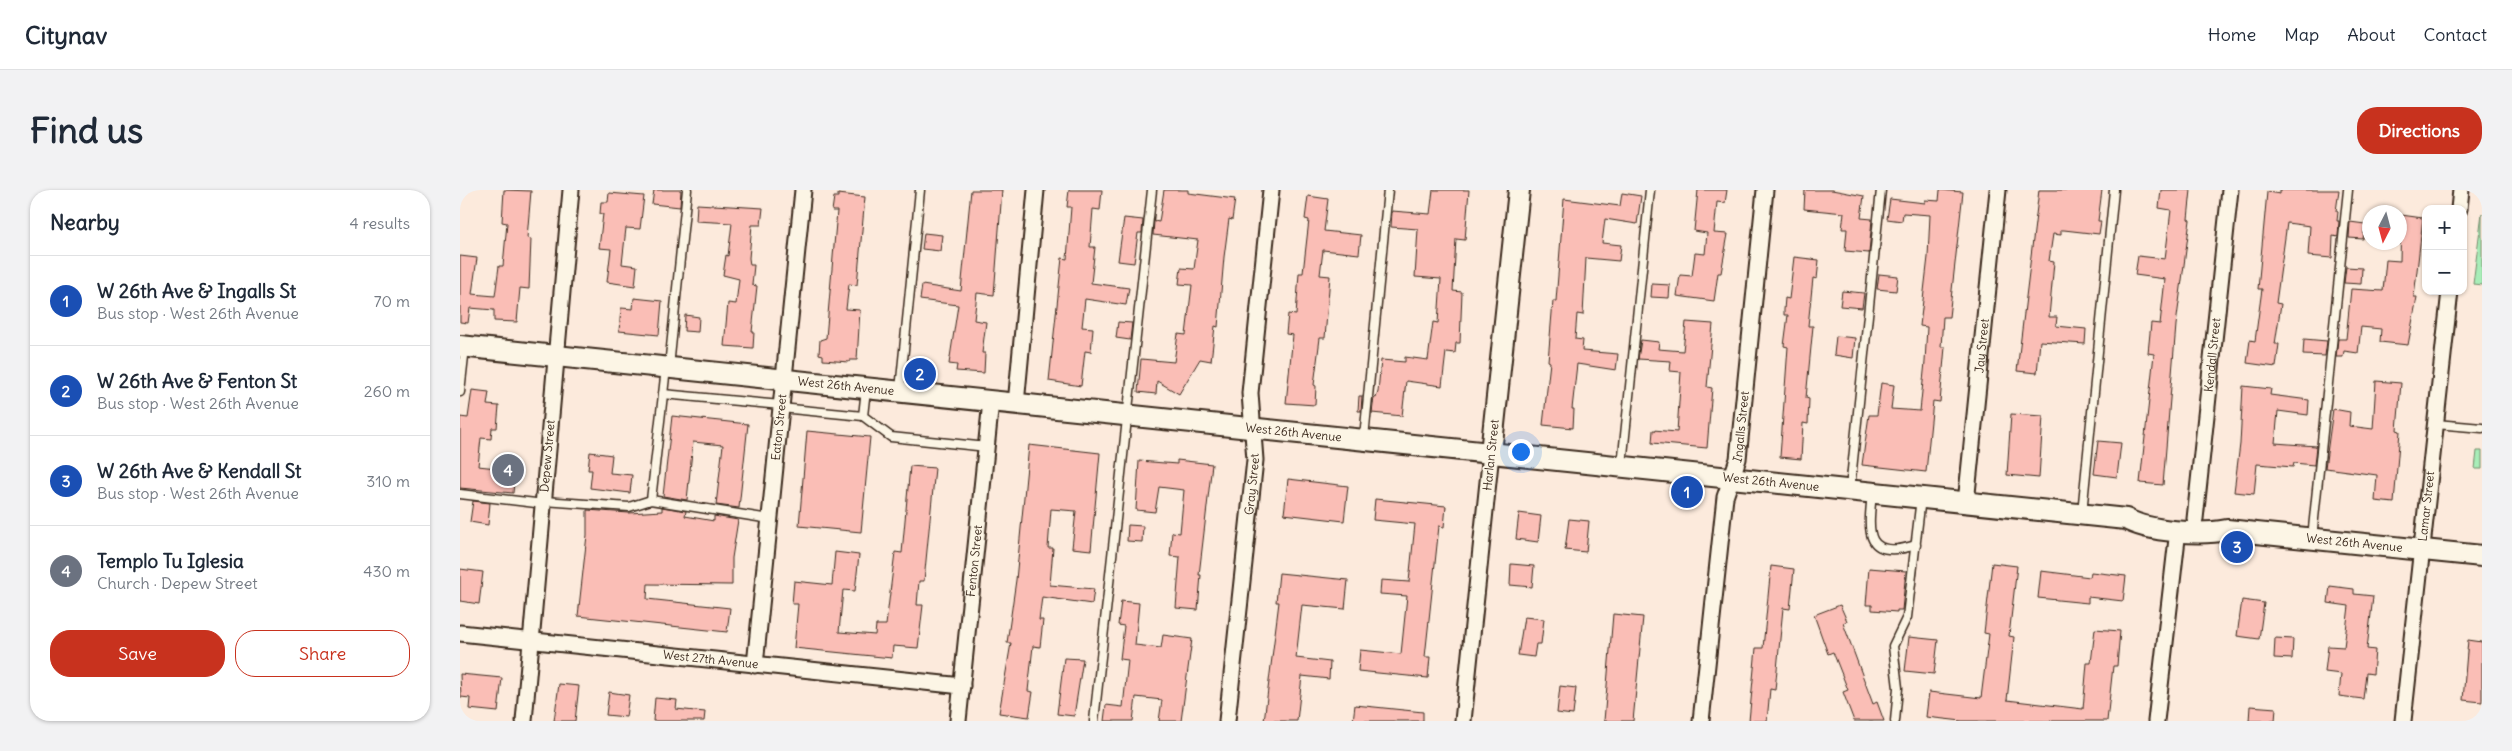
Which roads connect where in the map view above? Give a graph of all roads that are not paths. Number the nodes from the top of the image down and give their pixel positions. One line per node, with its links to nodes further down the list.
1 (571, 190): 21 (street, Depew Street)
2 (687, 190): 22 (lane)
3 (803, 190): 23 (street, Eaton Street)
4 (920, 190): 26 (lane)
5 (1036, 190): 29 (street)
6 (1152, 190): 32 (lane)
7 (1271, 190): 35 (street, Gray Street)
8 (1388, 190): 36 (lane)
9 (1519, 190): 38 (street, Harlan Street)
10 (1650, 190): 39 (lane)
11 (1765, 190): 40 (street, Ingalls Street)
12 (1881, 190): 41 (lane)
13 (1998, 190): 47 (street, Jay Street)
14 (2114, 190): 48 (lane)
15 (2230, 190): 51 (street, Kendall Street)
16 (2348, 190): 54 (lane)
17 (2461, 190): 18 (street)
18 (2459, 205)
19 (2450, 295): 33 (street, Lamar Street)
20 (463, 347): 21 (street, West 26th Avenue); 25 (lane)
21 (558, 356): 22 (street, West 26th Avenue); 46 (street, Depew Street)
22 (667, 368): 23 (street, West 26th Avenue); 27 (lane)
23 (784, 380): 24 (street, West 26th Avenue); 30 (street, Eaton Street)
24 (866, 388): 26 (street, West 26th Avenue); 31 (lane)
25 (460, 392)
26 (900, 392): 28 (street, West 26th Avenue)
27 (663, 394): 30 (lane); 45 (lane)
28 (992, 402): 29 (street, West 26th Avenue); 37 (street, Fenton Street)
29 (1016, 404): 32 (street, West 26th Avenue)
30 (781, 407): 31 (lane); 49 (street, Eaton Street)
31 (863, 416): 37 (lane)
32 (1127, 416): 35 (street, West 26th Avenue); 64 (lane)
33 (2436, 424): 34 (lane); 56 (street, Lamar Street)
34 (2482, 428)
35 (1253, 429): 36 (street, West 26th Avenue); 65 (street, Gray Street)
36 (1364, 440): 38 (street, West 26th Avenue)
37 (987, 447): 61 (street, Fenton Street)
38 (1491, 453): 39 (street, West 26th Avenue); 66 (street, Harlan Street)
39 (1622, 467): 40 (street, West 26th Avenue)
40 (1732, 478): 41 (street, West 26th Avenue); 67 (street, Ingalls Street)
41 (1850, 491): 42 (street, West 26th Avenue)
42 (1872, 493): 44 (street, West 26th Avenue); 55 (lane)
43 (460, 494): 46 (lane)
44 (1921, 498): 47 (street, West 26th Avenue); 55 (lane)
45 (651, 500): 46 (lane); 49 (lane)
46 (544, 502): 59 (street, Depew Street)
47 (1966, 503): 48 (street, West 26th Avenue)
48 (2082, 514): 50 (street, West 26th Avenue)
49 (770, 519): 60 (street, Eaton Street)
50 (2126, 519): 51 (street, West 26th Avenue); 52 (street, West 26th Avenue)
51 (2195, 519): 53 (street, West 26th Avenue)
52 (2178, 530): 53 (street, West 26th Avenue); 69 (street)
53 (2227, 530): 54 (street, West 26th Avenue)
54 (2312, 538): 56 (street, West 26th Avenue)
55 (1916, 545): 68 (lane)
56 (2421, 550): 57 (street, West 26th Avenue); 70 (street, Lamar Street)
57 (2482, 556)
58 (460, 632): 59 (street, West 27th Avenue)
59 (531, 640): 60 (street, West 27th Avenue); 62 (street, Depew Street)
60 (755, 665): 61 (street, West 27th Avenue)
61 (962, 686): 63 (street, Fenton Street)
62 (524, 721)
63 (958, 721)
64 (1094, 721)
65 (1227, 721)
66 (1463, 721)
67 (1701, 721)
68 (1894, 721)
69 (2156, 721)
70 (2403, 721)

